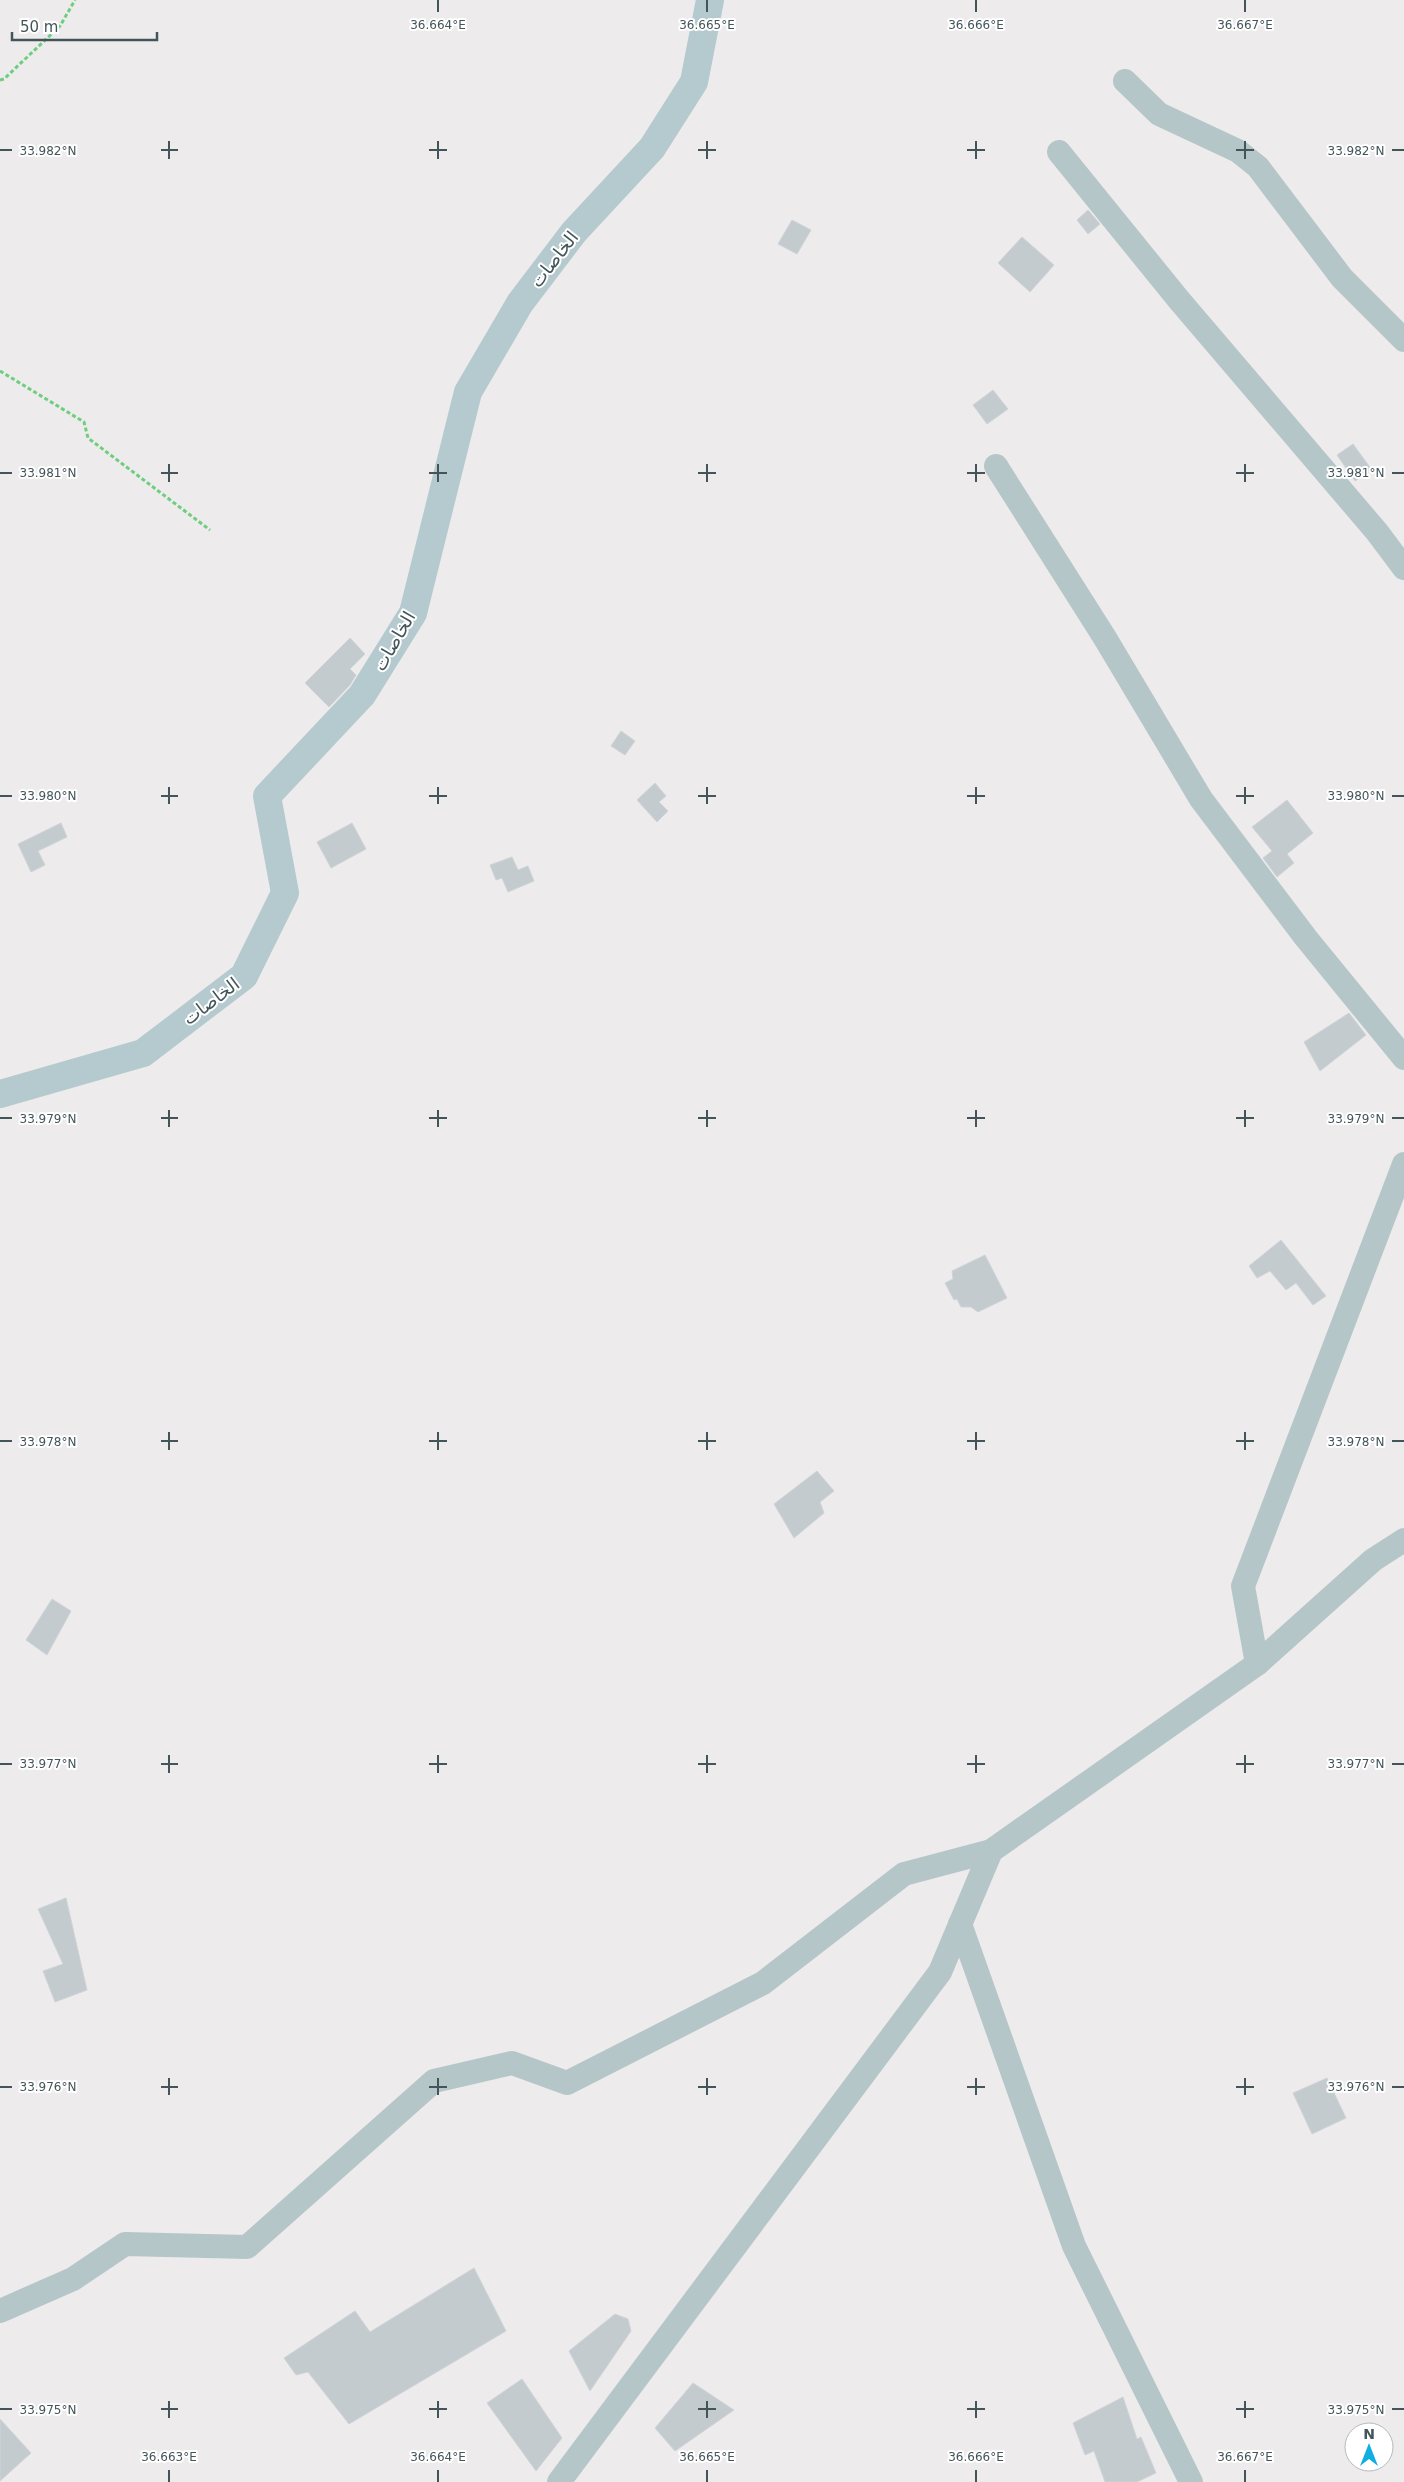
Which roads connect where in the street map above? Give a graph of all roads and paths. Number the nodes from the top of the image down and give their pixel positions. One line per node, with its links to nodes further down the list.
1 (74, 0): 3 (path)
2 (710, 0): 12 (street, الخاصات)
3 (0, 80)
4 (1125, 81): 6 (street)
5 (1059, 152): 10 (street)
6 (1404, 340)
7 (0, 371): 9 (path)
8 (996, 466): 11 (street)
9 (210, 530)
10 (1404, 568)
11 (1404, 1058)
12 (0, 1094)
13 (1404, 1164): 15 (street)
14 (1404, 1540): 15 (street)
15 (1257, 1664): 16 (street)
16 (990, 1851): 17 (street); 18 (street)
17 (960, 1924): 19 (street); 20 (street)
18 (0, 2312)
19 (559, 2482)
20 (1191, 2482)

